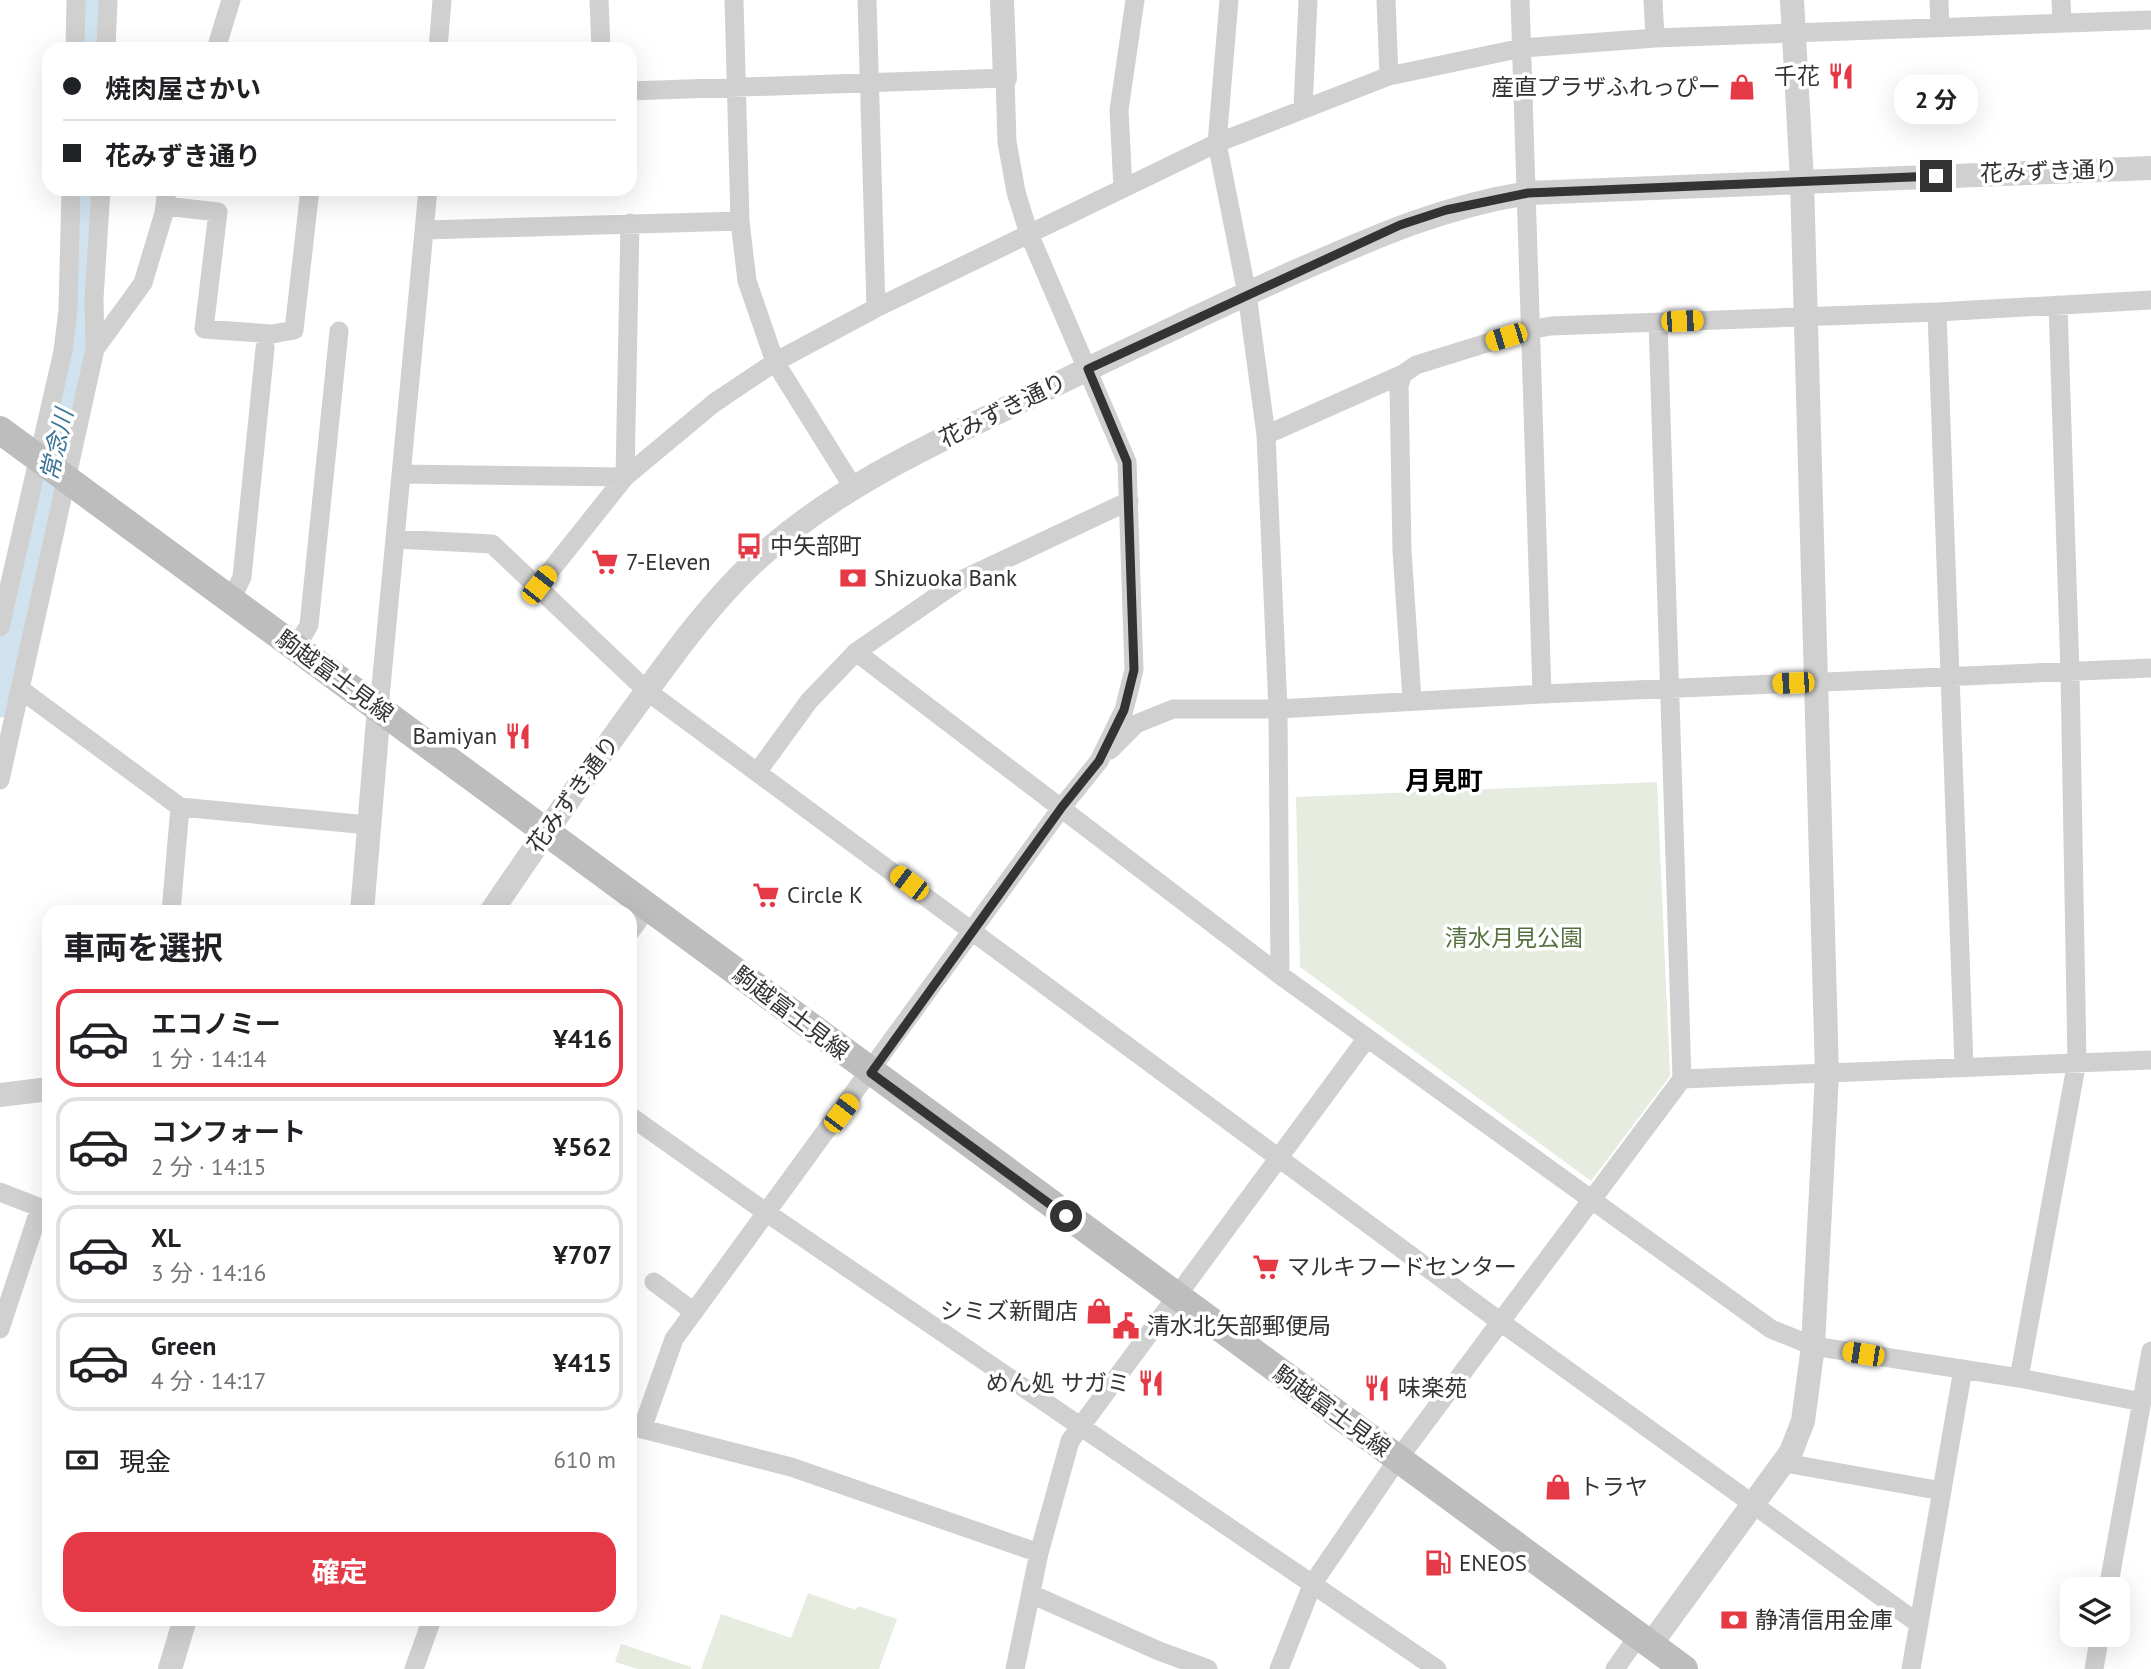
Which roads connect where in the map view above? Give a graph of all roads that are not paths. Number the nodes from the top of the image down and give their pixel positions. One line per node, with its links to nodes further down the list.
1 (76, 0): 23 (street)
2 (108, 0): 24 (street)
3 (231, 0): 25 (street)
4 (442, 0): 26 (street)
5 (599, 0): 27 (street)
6 (734, 0): 32 (street)
7 (867, 0): 31 (street)
8 (1002, 0): 30 (street)
9 (1135, 0): 38 (street)
10 (1229, 0): 35 (street)
11 (1308, 0): 34 (street)
12 (1386, 0): 29 (street)
13 (1520, 0): 28 (street)
14 (1653, 0): 22 (street)
15 (1793, 0): 21 (street)
16 (1939, 0): 20 (street)
17 (2061, 0): 19 (street)
18 (2151, 20): 19 (street)
19 (2062, 22): 20 (street)
20 (1940, 27): 21 (street)
21 (1794, 34): 22 (street); 37 (street)
22 (1655, 38): 28 (street)
23 (75, 42)
24 (106, 42)
25 (218, 42)
26 (439, 42)
27 (601, 42)
28 (1522, 48): 29 (street); 39 (street)
29 (1389, 76): 34 (street)
30 (1005, 78): 31 (street); 48 (street)
31 (870, 83): 32 (street); 52 (street)
32 (737, 86): 33 (street); 45 (street)
33 (637, 92)
34 (1303, 108): 35 (street)
35 (1217, 143): 38 (street); 49 (street)
36 (2151, 168): 37 (street, 花みずき通り)
37 (1802, 181): 39 (street, 花みずき通り); 54 (street)
38 (1123, 189): 48 (street)
39 (1528, 193): 49 (street, 花みずき通り); 56 (street)
40 (71, 196): 65 (street)
41 (101, 196): 59 (street)
42 (309, 196): 44 (street)
43 (427, 196): 47 (street)
44 (166, 197): 59 (street)
45 (740, 221): 46 (street); 60 (street)
46 (630, 223): 47 (street); 67 (street)
47 (425, 230): 66 (street)
48 (1029, 234): 52 (street); 61 (street)
49 (1247, 294): 61 (street, 花みずき通り); 64 (street)
50 (2151, 300): 51 (street)
51 (2058, 305): 53 (street); 78 (street)
52 (876, 308): 60 (street)
53 (1937, 312): 54 (street); 79 (street)
54 (1805, 316): 55 (street); 80 (street)
55 (1658, 322): 56 (street); 81 (street)
56 (1529, 330): 62 (street); 84 (street)
57 (339, 331): 75 (street)
58 (265, 348): 73 (street)
59 (95, 349): 68 (street)
60 (775, 362): 67 (street); 69 (street)
61 (1088, 369): 69 (street, 花みずき通り); 70 (street)
62 (1403, 374): 64 (street); 85 (street)
63 (0, 430): 65 (main road, 駒越富士見線)
64 (1266, 435): 87 (street)
65 (37, 457): 68 (main road, 駒越富士見線); 74 (street)
66 (401, 474): 67 (street); 71 (street)
67 (625, 477): 72 (street)
68 (67, 480): 73 (main road, 駒越富士見線); 82 (street)
69 (853, 487): 83 (street, 花みずき通り)
70 (1129, 501): 76 (street); 88 (street)
71 (395, 539): 72 (street); 86 (street)
72 (539, 585): 83 (street)
73 (231, 600): 75 (main road, 駒越富士見線)
74 (0, 627)
75 (296, 648): 86 (main road, 駒越富士見線)
76 (856, 652): 89 (street); 92 (street)
77 (2151, 668): 78 (street)
78 (2070, 672): 79 (street); 104 (street)
79 (1949, 676): 80 (street); 105 (street)
80 (1817, 682): 81 (street); 107 (street)
81 (1670, 688): 84 (street); 108 (street)
82 (20, 689): 90 (street); 91 (street)
83 (647, 691): 89 (street); 94 (street, 花みずき通り)
84 (1542, 694): 85 (street)
85 (1412, 701): 87 (street)
86 (379, 708): 93 (street); 94 (main road, 駒越富士見線)
87 (1278, 709): 88 (street); 101 (street)
88 (1099, 761): 92 (street)
89 (758, 771): 100 (street)
90 (0, 780)
91 (180, 807): 93 (street); 95 (street)
92 (1062, 807): 100 (street); 101 (street)
93 (368, 825): 96 (street)
94 (546, 831): 97 (street, 花みずき通り); 98 (main road, 駒越富士見線)
95 (172, 905)
96 (362, 905)
97 (496, 905)
98 (648, 907): 99 (street); 106 (main road, 駒越富士見線)
99 (637, 922)
100 (973, 932): 106 (street); 112 (street)
101 (1280, 975): 102 (street)
102 (1367, 1038): 112 (street); 114 (street)
103 (2151, 1060): 104 (street)
104 (2077, 1061): 105 (street); 126 (street)
105 (1964, 1066): 107 (street)
106 (871, 1073): 116 (street); 119 (main road, 駒越富士見線)
107 (1827, 1074): 108 (street); 123 (street)
108 (1682, 1079): 114 (street)
109 (42, 1089): 110 (street)
110 (0, 1095)
111 (637, 1121): 116 (street)
112 (1278, 1155): 119 (street); 121 (street)
113 (0, 1192): 115 (street)
114 (1593, 1199): 121 (street); 123 (street)
115 (42, 1209)
116 (767, 1213): 120 (street); 129 (street)
117 (42, 1218): 122 (street)
118 (653, 1282): 120 (street)
119 (1174, 1296): 129 (street); 131 (main road, 駒越富士見線)
120 (694, 1312): 128 (street)
121 (1502, 1323): 131 (street); 134 (street)
122 (0, 1329)
123 (1814, 1346): 125 (street); 132 (street)
124 (2151, 1351): 127 (street)
125 (1963, 1369): 126 (street); 133 (street)
126 (2019, 1378): 127 (street)
127 (2142, 1402): 136 (street)
128 (637, 1426)
129 (1079, 1426): 135 (street); 137 (street)
130 (637, 1428): 135 (street)
131 (1398, 1459): 137 (street); 142 (main road, 駒越富士見線)
132 (1785, 1463): 133 (street); 134 (street)
133 (1942, 1491): 139 (street)
134 (1752, 1505): 139 (street); 142 (street)
135 (1039, 1553): 138 (street)
136 (2110, 1577)
137 (1313, 1583): 148 (street); 149 (street)
138 (1031, 1594): 146 (street); 147 (street)
139 (1919, 1624): 152 (street)
140 (183, 1626): 144 (street)
141 (429, 1626): 145 (street)
142 (1645, 1640): 150 (street); 151 (main road, 駒越富士見線)
143 (2098, 1647): 153 (street)
144 (170, 1669)
145 (414, 1669)
146 (1014, 1669)
147 (1208, 1669)
148 (1279, 1669)
149 (1437, 1669)
150 (1615, 1669)
151 (1684, 1669)
152 (1911, 1669)
153 (2094, 1669)

